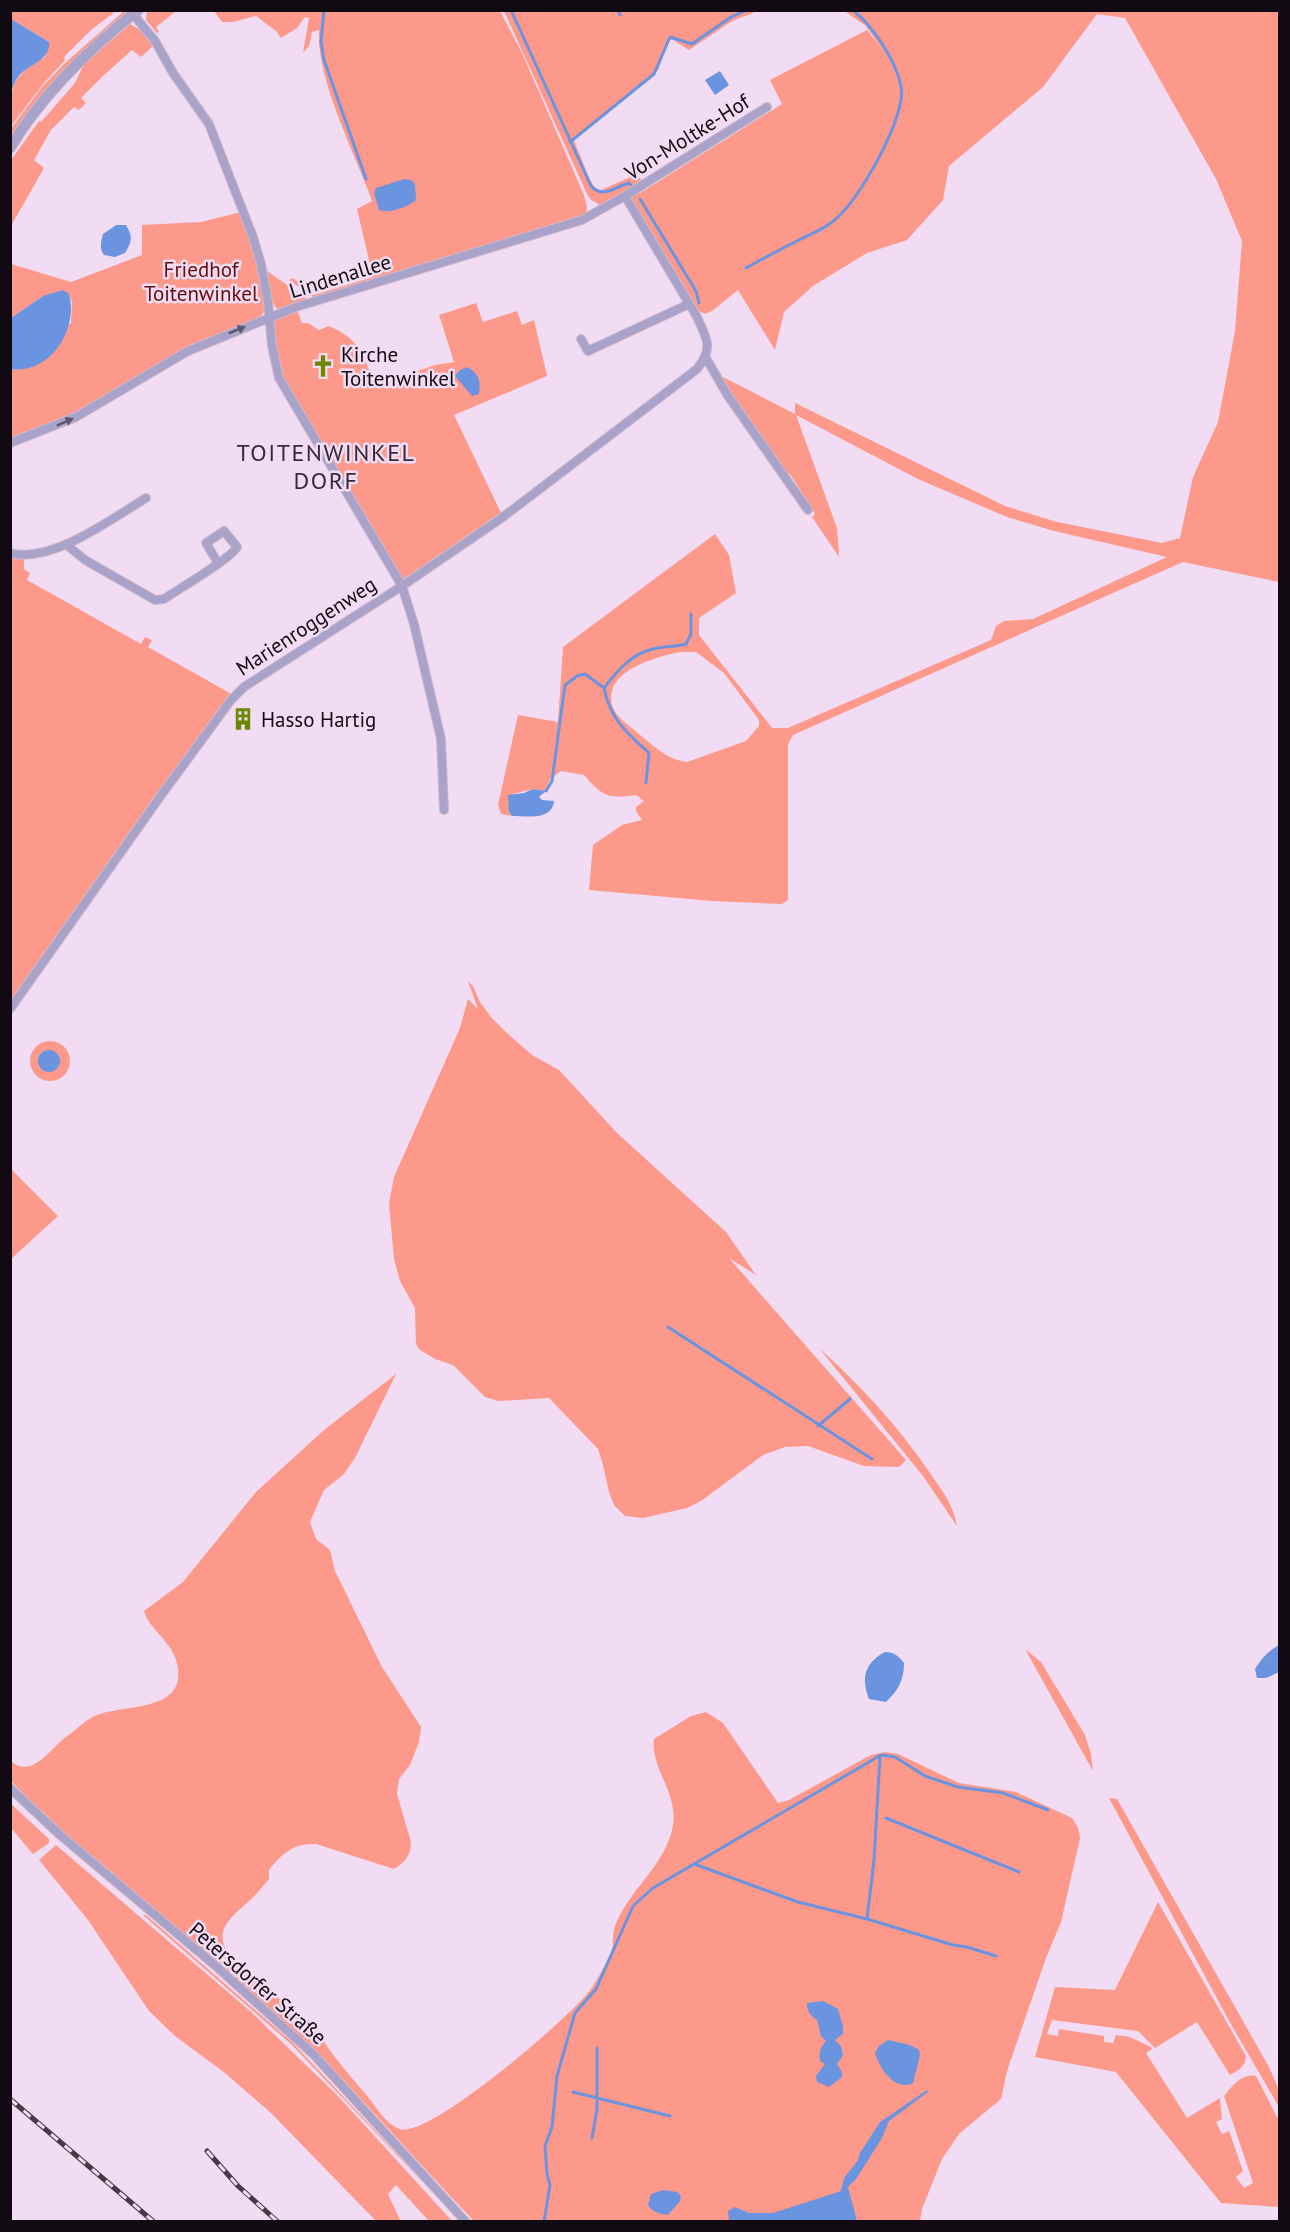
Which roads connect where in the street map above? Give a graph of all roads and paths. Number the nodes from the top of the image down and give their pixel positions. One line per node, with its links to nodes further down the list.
1 (135, 12): 3 (street); 6 (street)
2 (767, 107): 4 (street, Von-Moltke-Hof)
3 (10, 148)
4 (625, 196): 5 (street); 6 (street, Lindenallee)
5 (689, 304): 7 (street); 8 (street)
6 (270, 317): 9 (street, Lindenallee, one-way to 6); 15 (street)
7 (581, 339)
8 (706, 358): 11 (street); 15 (street, Marienroggenweg)
9 (10, 442)
10 (146, 498): 12 (street)
11 (808, 510)
12 (67, 545): 13 (street); 14 (street)
13 (10, 553)
14 (218, 563)
15 (402, 586): 16 (street); 17 (street, Marienroggenweg)
16 (444, 810)
17 (10, 1008)
18 (10, 1788): 19 (street, Petersdorfer Straße)
19 (466, 2222)

